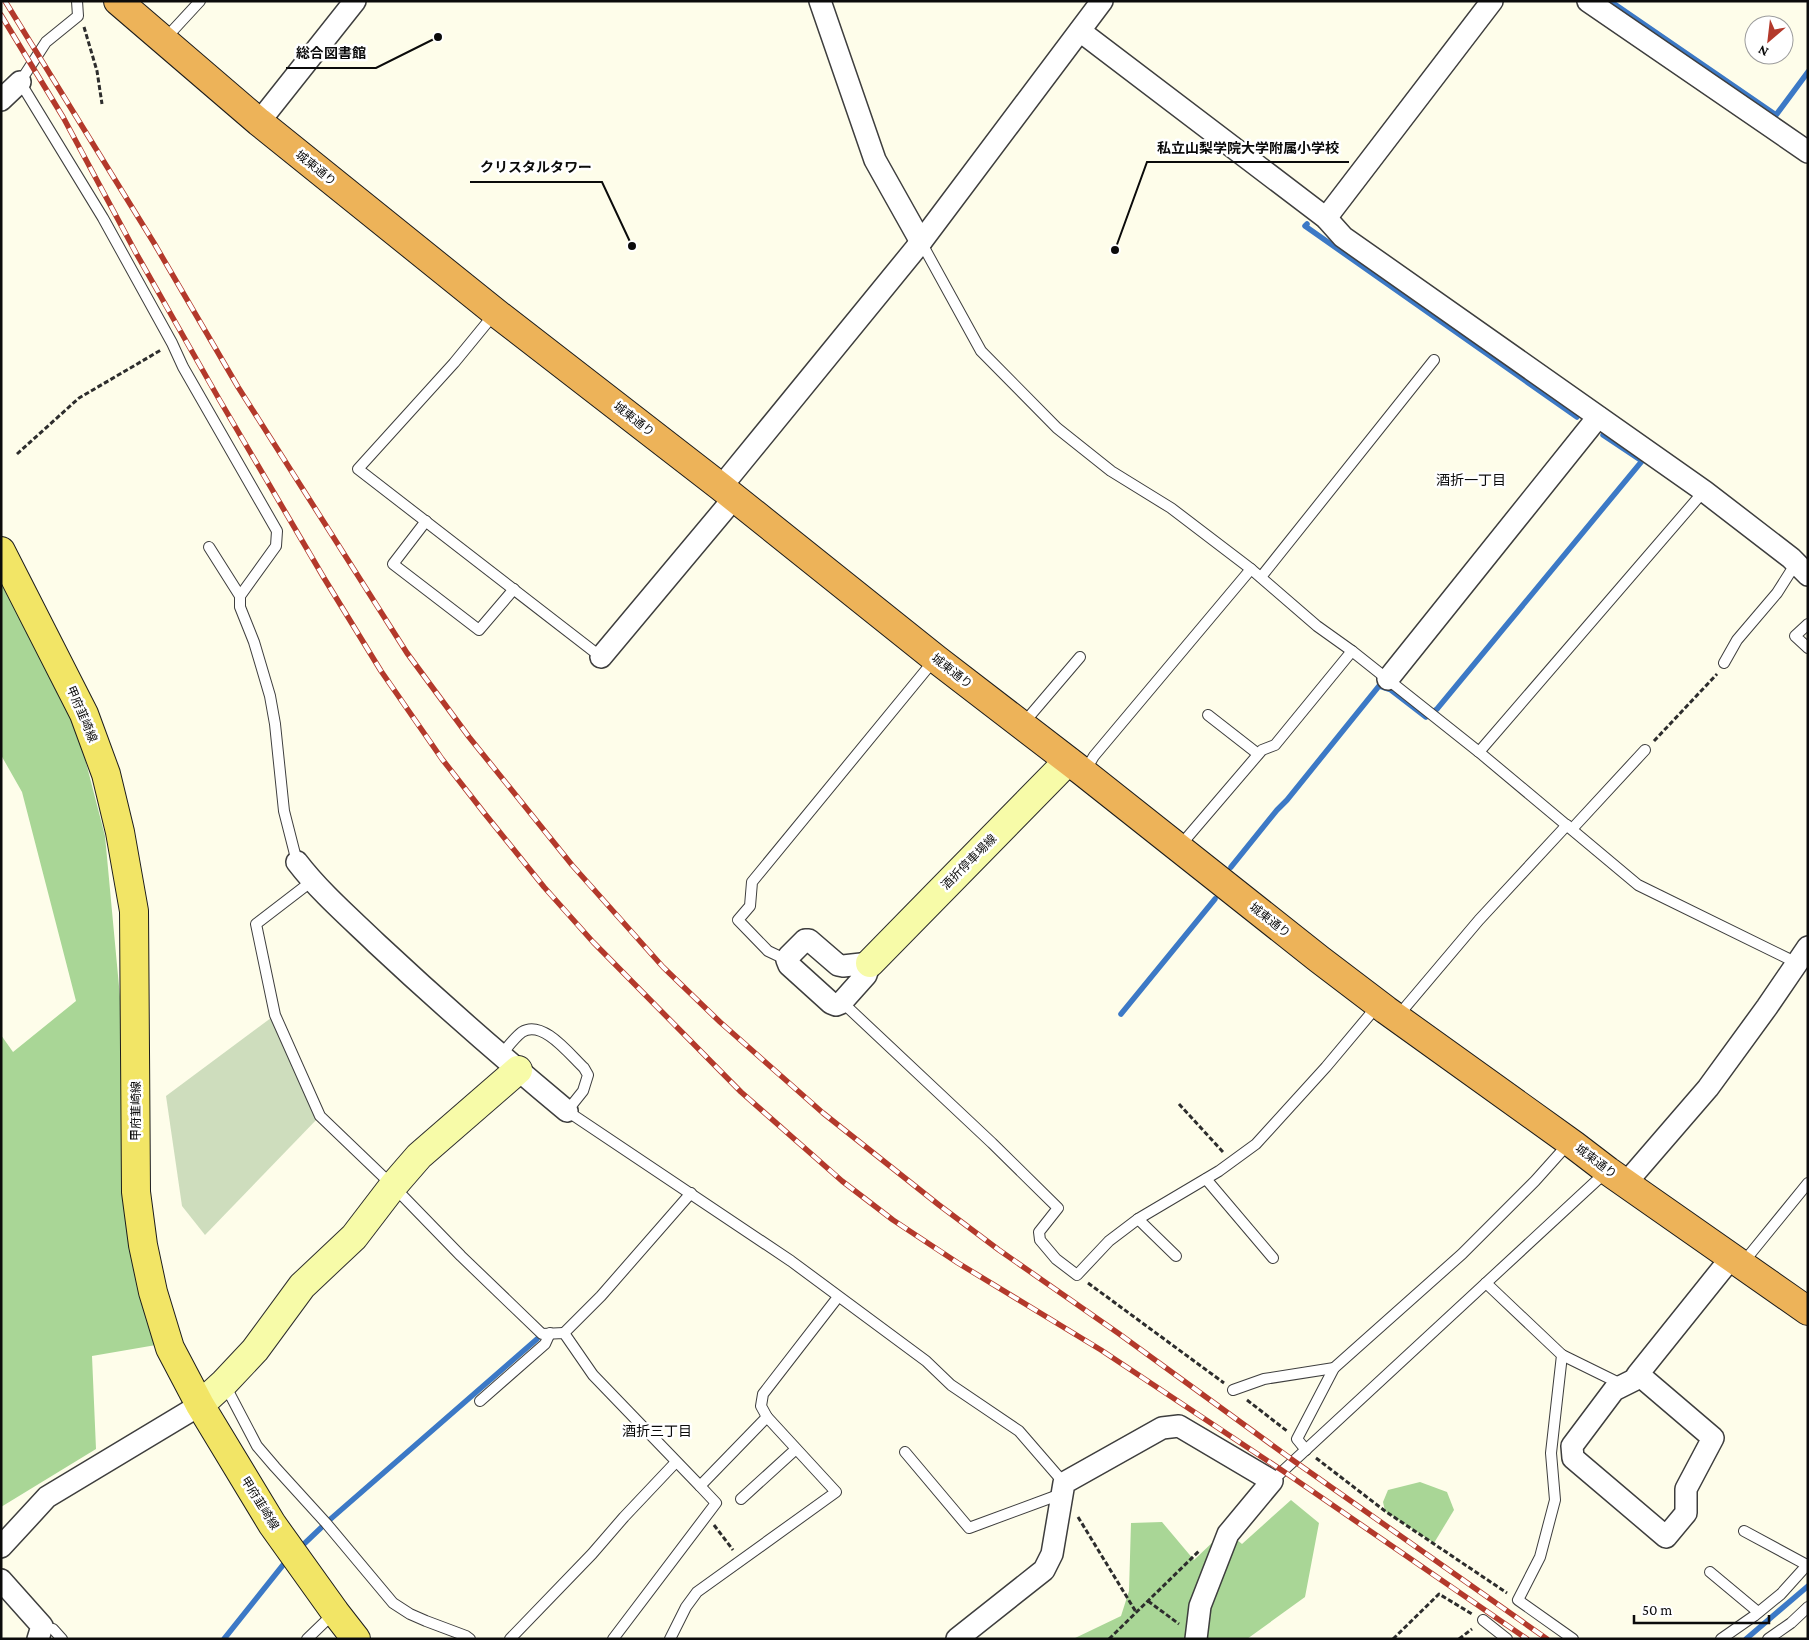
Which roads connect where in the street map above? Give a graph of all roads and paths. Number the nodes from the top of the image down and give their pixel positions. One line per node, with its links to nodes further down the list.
1 (77, 1): 9 (lane)
2 (118, 1): 11 (highway, 城東通り)
3 (200, 1): 11 (lane)
4 (354, 1): 15 (street)
5 (820, 1): 18 (street)
6 (1102, 1): 10 (street)
7 (1492, 1): 17 (street)
8 (1588, 1): 16 (street)
9 (78, 16): 12 (lane); 14 (path)
10 (1080, 31): 17 (street); 18 (street)
11 (164, 41): 15 (highway, 城東通り)
12 (20, 82): 13 (street); 20 (lane)
13 (1, 100)
14 (102, 104)
15 (259, 122): 19 (highway, 城東通り)
16 (1808, 152)
17 (1326, 218): 22 (street)
18 (921, 242): 25 (street); 29 (lane)
19 (495, 312): 25 (highway, 城東通り); 26 (lane)
20 (172, 343): 23 (path); 33 (lane)
21 (1434, 360): 31 (lane)
22 (1598, 417): 24 (street); 41 (street)
23 (17, 454)
24 (1704, 490): 30 (street); 45 (lane)
25 (727, 493): 37 (street); 39 (highway, 城東通り)
26 (426, 521): 32 (lane); 32 (lane)
27 (209, 547): 33 (lane)
28 (1, 551): 83 (main road, 甲府韮崎線)
29 (1251, 569): 31 (lane); 47 (lane)
30 (1802, 569): 40 (lane)
31 (1261, 577): 36 (lane)
32 (514, 589): 37 (lane)
33 (240, 596): 50 (lane)
34 (1808, 624): 35 (lane)
35 (1808, 648)
36 (1352, 651): 41 (lane); 46 (lane)
37 (601, 657)
38 (1080, 657): 43 (lane)
39 (936, 659): 43 (highway, 城東通り); 52 (lane)
40 (1724, 663): 44 (path)
41 (1388, 679): 45 (lane)
42 (1208, 715): 46 (lane)
43 (1022, 725): 47 (highway, 城東通り)
44 (1645, 750): 48 (lane)
45 (1479, 752): 48 (lane)
46 (1258, 754): 49 (lane)
47 (1076, 767): 49 (highway, 城東通り); 54 (street, 酒折停車場線)
48 (1569, 827): 53 (lane); 56 (lane)
49 (1178, 848): 56 (highway, 城東通り)
50 (297, 862): 51 (street)
51 (312, 881): 57 (street); 65 (lane)
52 (787, 960): 54 (street); 55 (street)
53 (1801, 961): 62 (street)
54 (870, 963): 55 (street)
55 (842, 1002): 71 (lane)
56 (1387, 1011): 60 (highway, 城東通り); 61 (lane)
57 (509, 1063): 59 (street); 59 (lane); 65 (street)
58 (1178, 1104): 61 (path)
59 (568, 1111): 66 (lane)
60 (1570, 1142): 62 (highway, 城東通り); 78 (lane)
61 (1232, 1162): 63 (lane)
62 (1617, 1177): 70 (highway, 城東通り); 72 (lane)
63 (1206, 1179): 67 (lane); 69 (lane)
64 (1808, 1183): 70 (lane)
65 (393, 1186): 75 (lane); 80 (street)
66 (690, 1193): 73 (lane); 76 (lane)
67 (1138, 1219): 68 (lane); 71 (lane)
68 (1176, 1256)
69 (1273, 1258)
70 (1736, 1261): 74 (highway, 城東通り); 79 (street)
71 (1077, 1275): 81 (path)
72 (1486, 1283): 77 (lane); 87 (lane)
73 (838, 1297): 84 (lane); 92 (lane)
74 (1808, 1311)
75 (550, 1333): 76 (lane); 82 (lane)
76 (564, 1333): 89 (lane)
77 (1562, 1355): 79 (lane); 103 (lane)
78 (1334, 1368): 81 (lane); 85 (lane)
79 (1631, 1380): 79 (street)
80 (224, 1383): 83 (street); 114 (lane)
81 (1233, 1390): 85 (path)
82 (480, 1401)
83 (200, 1405): 97 (street); 105 (main road, 甲府韮崎線)
84 (767, 1418): 86 (lane); 91 (lane)
85 (1297, 1439): 87 (lane)
86 (796, 1449): 93 (lane); 98 (lane)
87 (1306, 1450): 90 (lane); 103 (path)
88 (905, 1452): 92 (lane)
89 (676, 1462): 91 (lane); 115 (lane)
90 (1272, 1481): 92 (street); 96 (street)
91 (700, 1486): 94 (lane)
92 (1062, 1489): 106 (path); 118 (street)
93 (741, 1499)
94 (707, 1515): 98 (path); 116 (lane)
95 (1744, 1530): 99 (lane)
96 (1228, 1534): 102 (path); 110 (street)
97 (1, 1547)
98 (741, 1561): 117 (lane)
99 (1807, 1565): 107 (lane)
100 (1710, 1572): 107 (lane)
101 (1, 1580): 109 (street)
102 (1148, 1600): 106 (path); 110 (path)
103 (1518, 1600): 122 (lane)
104 (1808, 1607): 124 (lane)
105 (335, 1612): 112 (lane); 113 (main road, 甲府韮崎線)
106 (1136, 1612): 119 (path)
107 (1758, 1612): 123 (lane)
108 (1483, 1620): 120 (path); 121 (lane)
109 (40, 1632): 111 (lane)
110 (1188, 1633)
111 (62, 1639)
112 (307, 1639)
113 (356, 1639)
114 (470, 1639)
115 (510, 1639)
116 (613, 1639)
117 (670, 1639)
118 (957, 1639)
119 (1109, 1639)
120 (1393, 1639)
121 (1507, 1639)
122 (1573, 1639)
123 (1721, 1639)
124 (1768, 1639)

